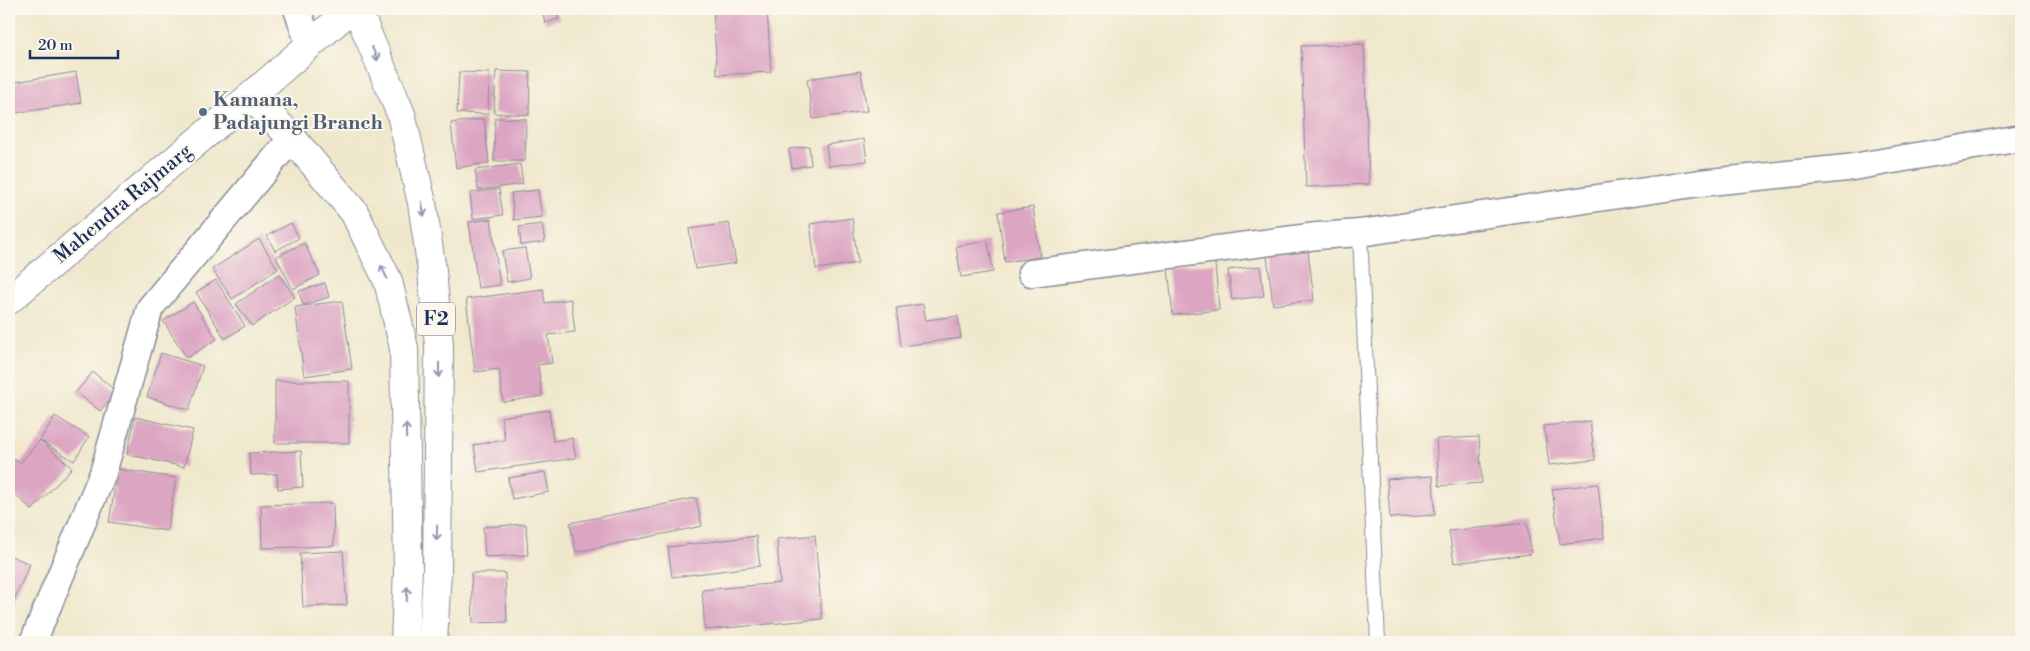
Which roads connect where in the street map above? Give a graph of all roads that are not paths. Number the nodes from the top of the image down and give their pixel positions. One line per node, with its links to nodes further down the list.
1 (297, 9): 4 (street)
2 (351, 9): 4 (main road, Mahendra Rajmarg)
3 (357, 9): 13 (main road, F2, one-way to 13)
4 (309, 44): 5 (main road, Mahendra Rajmarg)
5 (251, 96): 6 (main road, F2); 10 (main road, Mahendra Rajmarg)
6 (292, 138): 11 (street); 12 (main road, F2, one-way to 6)
7 (2021, 138): 8 (street)
8 (1360, 233): 9 (street); 14 (lane)
9 (1031, 273)
10 (9, 300)
11 (33, 642)
12 (405, 642)
13 (433, 642)
14 (1378, 642)

